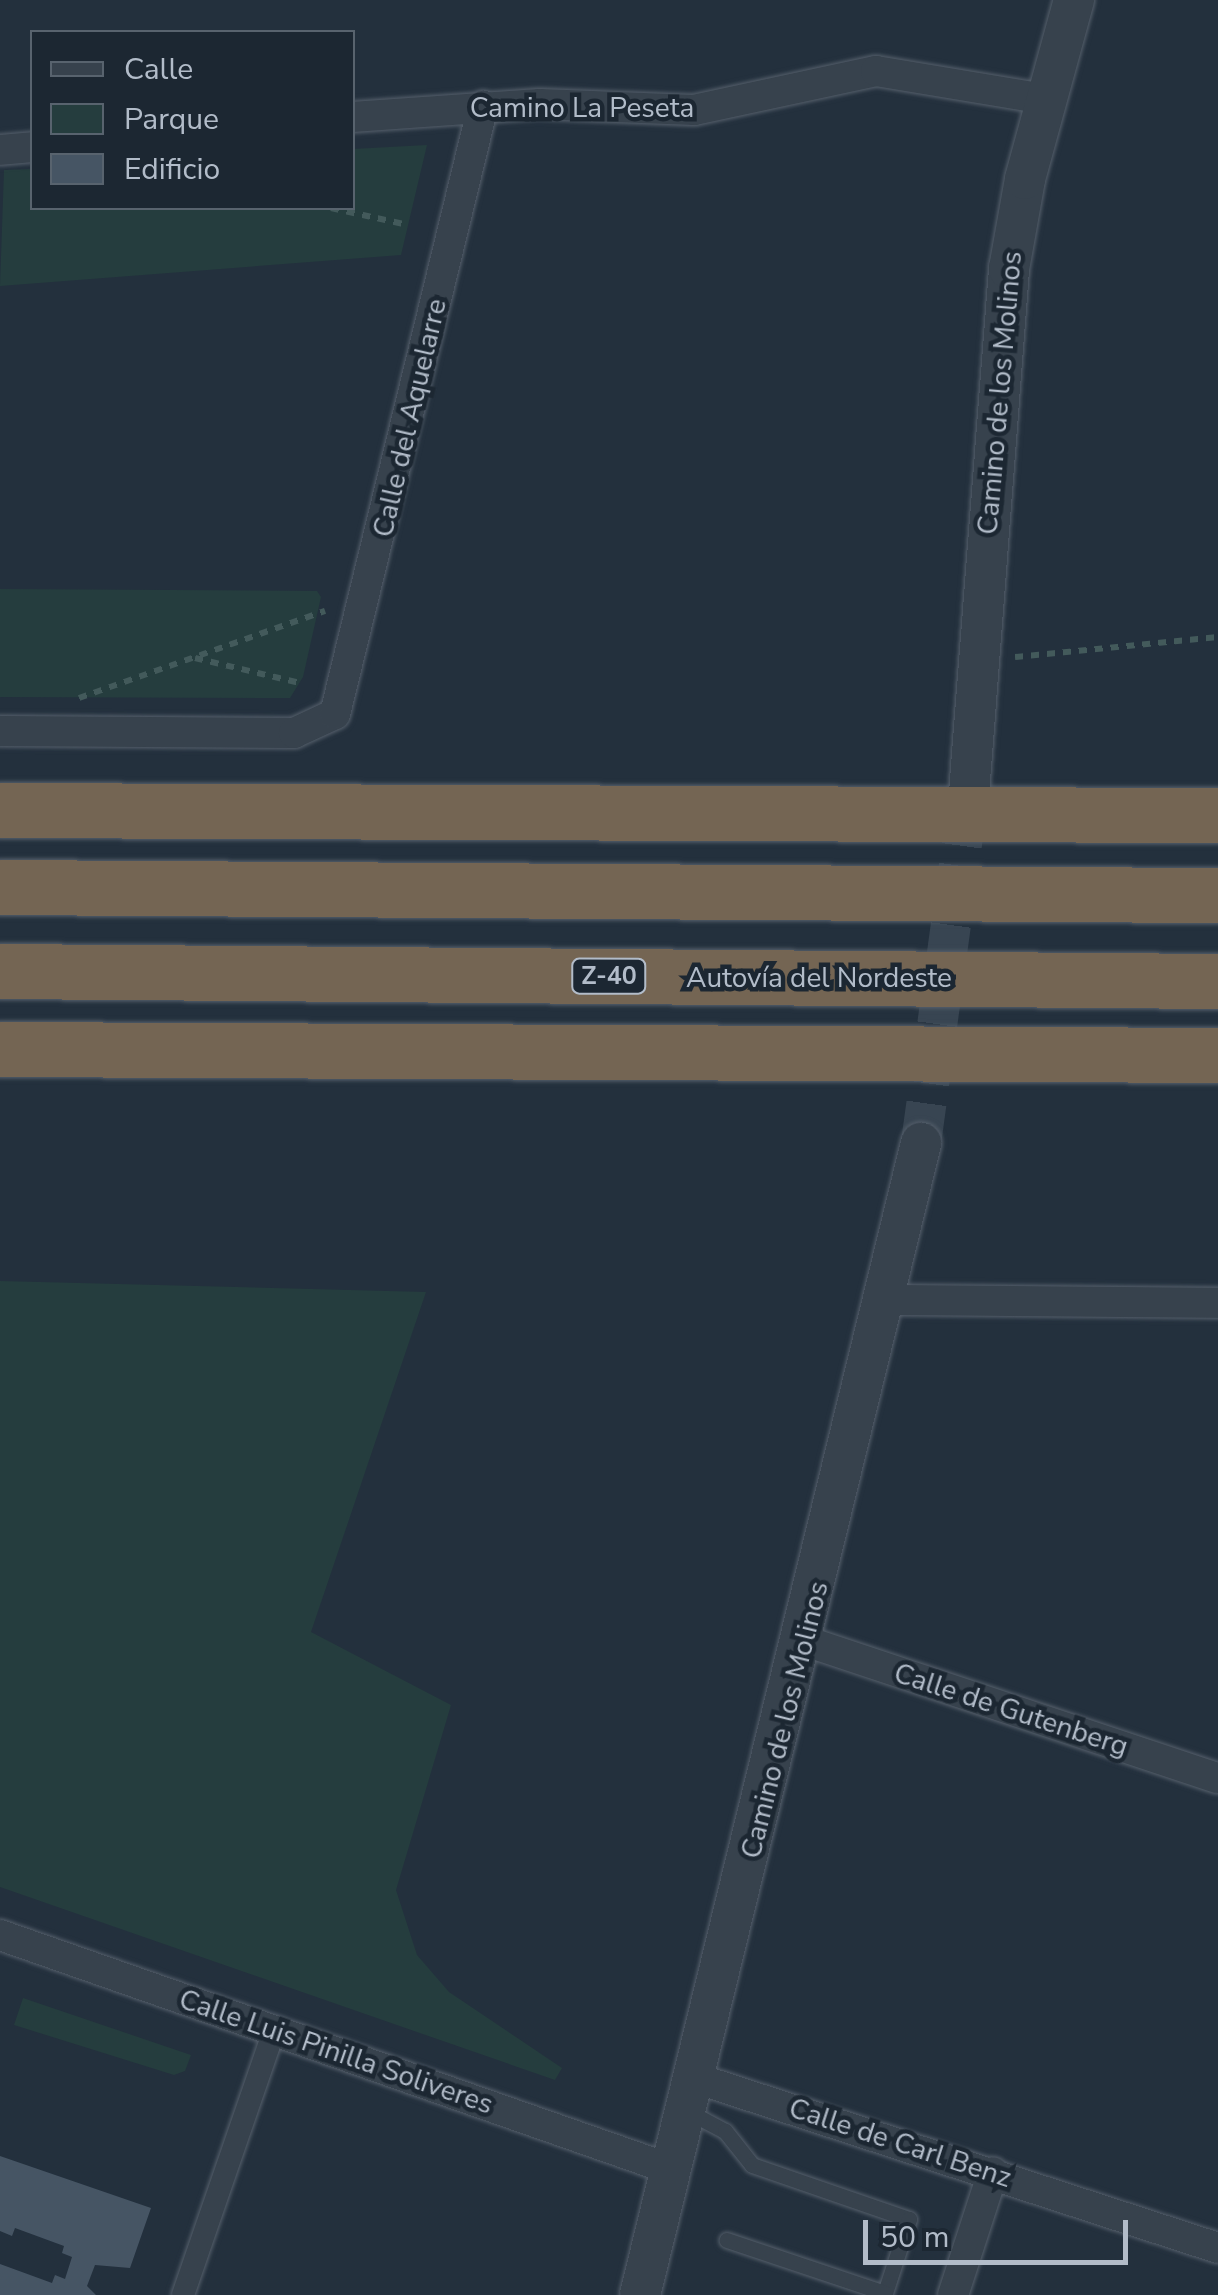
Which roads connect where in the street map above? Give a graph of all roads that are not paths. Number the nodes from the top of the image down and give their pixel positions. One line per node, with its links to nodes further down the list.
1 (1074, 0): 2 (street, Camino de los Molinos)
2 (1045, 99): 3 (street, Camino La Peseta); 8 (street, Camino de los Molinos)
3 (483, 106): 4 (street, Camino La Peseta); 7 (street, Calle del Aquelarre)
4 (355, 117)
5 (30, 147): 6 (street)
6 (0, 150)
7 (0, 732)
8 (969, 793)
9 (0, 810): 11 (highway)
10 (1218, 815): 11 (highway)
11 (1086, 817): 12 (highway)
12 (1218, 824)
13 (0, 886): 14 (highway)
14 (1218, 895)
15 (0, 971): 16 (highway, Autovía del Nordeste / Z-40)
16 (1218, 981)
17 (0, 1050): 18 (highway)
18 (1218, 1055)
19 (922, 1143): 20 (street, Camino de los Molinos)
20 (888, 1300): 21 (street); 22 (street, Camino de los Molinos)
21 (1218, 1303)
22 (805, 1642): 23 (street, Calle de Gutenberg); 26 (street, Camino de los Molinos)
23 (1218, 1778)
24 (0, 1934): 25 (street, Calle Luis Pinilla Soliveres)
25 (274, 2031): 27 (street, Calle Luis Pinilla Soliveres); 31 (street)
26 (691, 2094): 27 (street, Camino de los Molinos); 28 (street, Calle de Carl Benz); 29 (lane)
27 (673, 2170): 32 (street, Camino de los Molinos)
28 (993, 2172): 30 (street, Calle de Carl Benz); 33 (street)
29 (727, 2240)
30 (1218, 2248)
31 (184, 2295)
32 (640, 2295)
33 (953, 2295)

